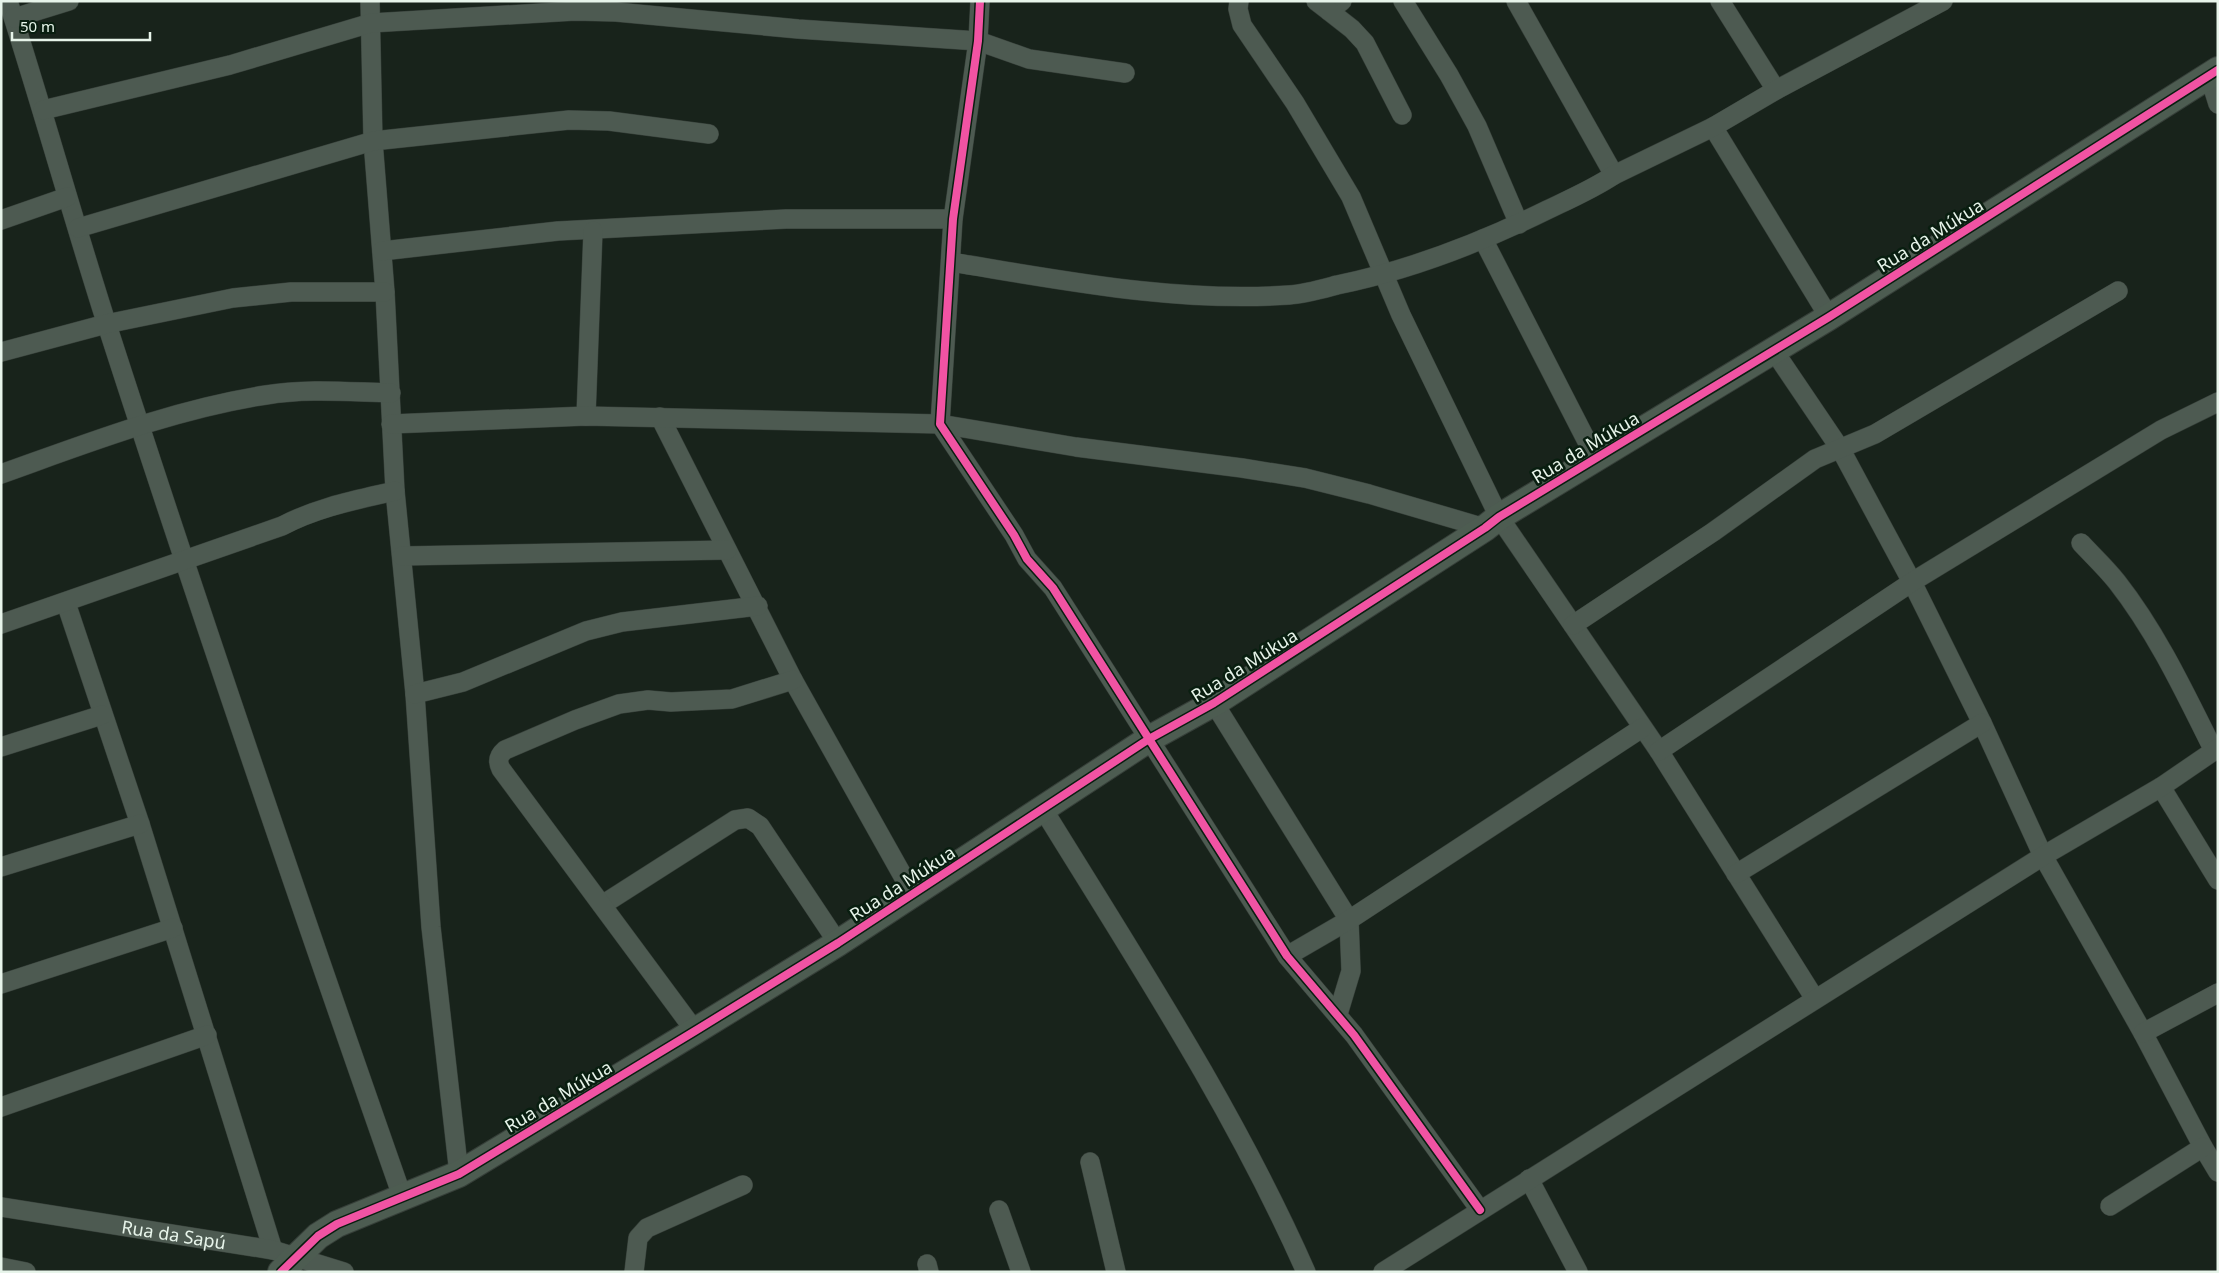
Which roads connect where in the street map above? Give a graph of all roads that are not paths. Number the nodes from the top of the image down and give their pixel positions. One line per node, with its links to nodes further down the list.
1 (69, 1): 10 (street)
2 (370, 1): 11 (street)
3 (980, 1): 12 (street)
4 (1239, 1): 32 (street)
5 (1403, 1): 26 (street)
6 (1516, 1): 22 (street)
7 (1720, 1): 15 (street)
8 (1943, 1): 15 (street)
9 (1329, 4): 18 (street)
10 (11, 10): 17 (street)
11 (371, 23): 12 (street); 17 (street); 21 (street)
12 (978, 41): 13 (street); 24 (street)
13 (1125, 73)
14 (2214, 73): 16 (street); 35 (street, Rua da Múkua)
15 (1776, 90): 19 (street)
16 (2218, 104)
17 (43, 110): 23 (street)
18 (1402, 115)
19 (1713, 127): 22 (street); 35 (street)
20 (709, 134): 21 (street)
21 (373, 141): 27 (street); 30 (street)
22 (1614, 176): 26 (street)
23 (67, 197): 25 (street); 27 (street)
24 (953, 219): 28 (street); 31 (street)
25 (1, 220)
26 (1519, 224): 29 (street)
27 (78, 228): 36 (street)
28 (593, 231): 30 (street); 41 (street)
29 (1483, 238): 32 (street); 47 (street)
30 (382, 251): 34 (street)
31 (951, 262): 32 (street); 44 (street)
32 (1385, 275): 50 (street)
33 (2118, 291): 46 (street)
34 (385, 292): 36 (street); 39 (street)
35 (1829, 317): 37 (street, Rua da Múkua)
36 (106, 324): 38 (street); 45 (street)
37 (1774, 351): 46 (street); 47 (street, Rua da Múkua)
38 (1, 352)
39 (391, 393): 43 (street); 45 (street)
40 (2218, 402): 55 (street)
41 (586, 416): 42 (street); 43 (street)
42 (660, 418): 44 (street); 52 (street)
43 (391, 424): 49 (street)
44 (940, 424): 50 (street); 66 (street)
45 (140, 425): 48 (street); 54 (street)
46 (1841, 450): 55 (street); 59 (street)
47 (1596, 459): 50 (street, Rua da Múkua)
48 (1, 474)
49 (395, 491): 53 (street); 54 (street)
50 (1492, 523): 59 (street); 62 (street, Rua da Múkua)
51 (2081, 543): 68 (street)
52 (727, 550): 53 (street); 57 (street)
53 (402, 556): 61 (street)
54 (184, 560): 56 (street); 97 (street)
55 (1912, 582): 64 (street); 69 (street)
56 (66, 603): 58 (street); 63 (street)
57 (758, 606): 60 (street); 61 (street)
58 (1, 624)
59 (1573, 625): 65 (street)
60 (793, 680): 77 (street); 78 (street)
61 (415, 694): 94 (street)
62 (1214, 704): 66 (street, Rua da Múkua); 79 (street)
63 (102, 715): 67 (street); 72 (street)
64 (1982, 723): 73 (street); 75 (street)
65 (1642, 728): 69 (street); 79 (street)
66 (1149, 740): 71 (street, Rua da Múkua); 82 (street)
67 (1, 747)
68 (2216, 749): 70 (street)
69 (1659, 751): 75 (street)
70 (2160, 786): 73 (street); 76 (street)
71 (1044, 809): 77 (street, Rua da Múkua); 107 (street)
72 (140, 824): 74 (street); 80 (street)
73 (2043, 856): 85 (street); 88 (street)
74 (1, 867)
75 (1736, 874): 85 (street)
76 (2218, 880)
77 (913, 894): 81 (street, Rua da Múkua)
78 (602, 905): 81 (street); 87 (street)
79 (1348, 920): 82 (street); 86 (street)
80 (173, 928): 83 (street); 89 (street)
81 (838, 943): 87 (street, Rua da Múkua)
82 (1288, 956): 86 (street)
83 (1, 984)
84 (2218, 993): 88 (street)
85 (1815, 999): 95 (street)
86 (1338, 1014): 101 (street)
87 (695, 1032): 94 (street, Rua da Múkua)
88 (2143, 1033): 91 (street)
89 (207, 1035): 90 (street); 102 (street)
90 (1, 1107)
91 (2202, 1147): 93 (street); 98 (street)
92 (1090, 1162): 106 (street)
93 (2218, 1172)
94 (459, 1174): 97 (street, Rua da Múkua)
95 (1529, 1179): 101 (street); 109 (street)
96 (743, 1185): 104 (street)
97 (402, 1196): 102 (street, Rua da Múkua)
98 (2110, 1206)
99 (1, 1207): 102 (street, Rua da Sapú)
100 (999, 1210): 105 (street)
101 (1480, 1210): 108 (street)
102 (283, 1260): 103 (street, Rua da Sapú)
103 (344, 1272)
104 (634, 1272)
105 (1021, 1272)
106 (1116, 1272)
107 (1306, 1272)
108 (1383, 1272)
109 (1578, 1272)

